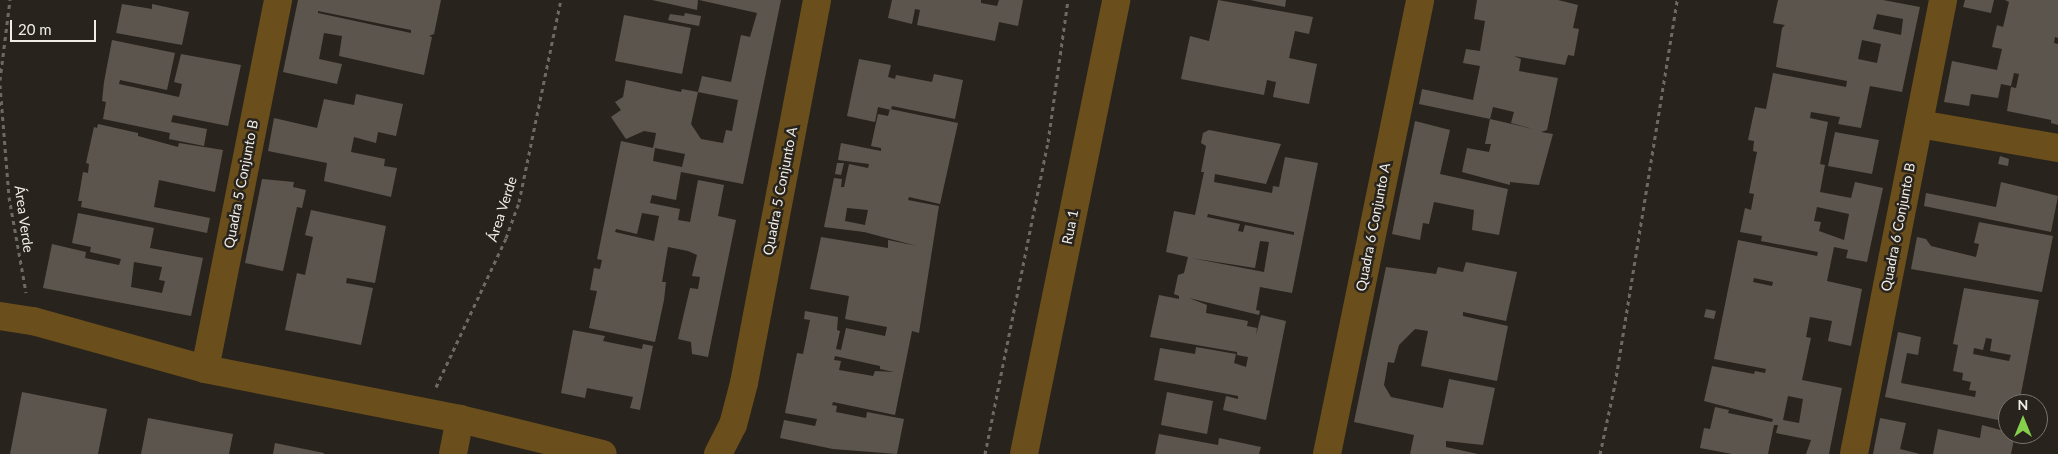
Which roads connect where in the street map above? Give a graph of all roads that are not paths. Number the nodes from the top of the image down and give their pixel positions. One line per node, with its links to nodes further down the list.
1 (278, 0): 9 (street, Quadra 5 Conjunto B)
2 (817, 0): 13 (street, Quadra 5 Conjunto A)
3 (1116, 0): 14 (street, Rua 1)
4 (1420, 0): 15 (street, Quadra 6 Conjunto A)
5 (1943, 0): 6 (street, Quadra 6 Conjunto B)
6 (1919, 124): 7 (street); 16 (street, Quadra 6 Conjunto B)
7 (2058, 148)
8 (0, 316): 9 (street)
9 (205, 369): 10 (street)
10 (460, 419): 11 (street); 12 (street)
11 (453, 454)
12 (603, 454)
13 (718, 454)
14 (1024, 454)
15 (1327, 454)
16 (1854, 454)

